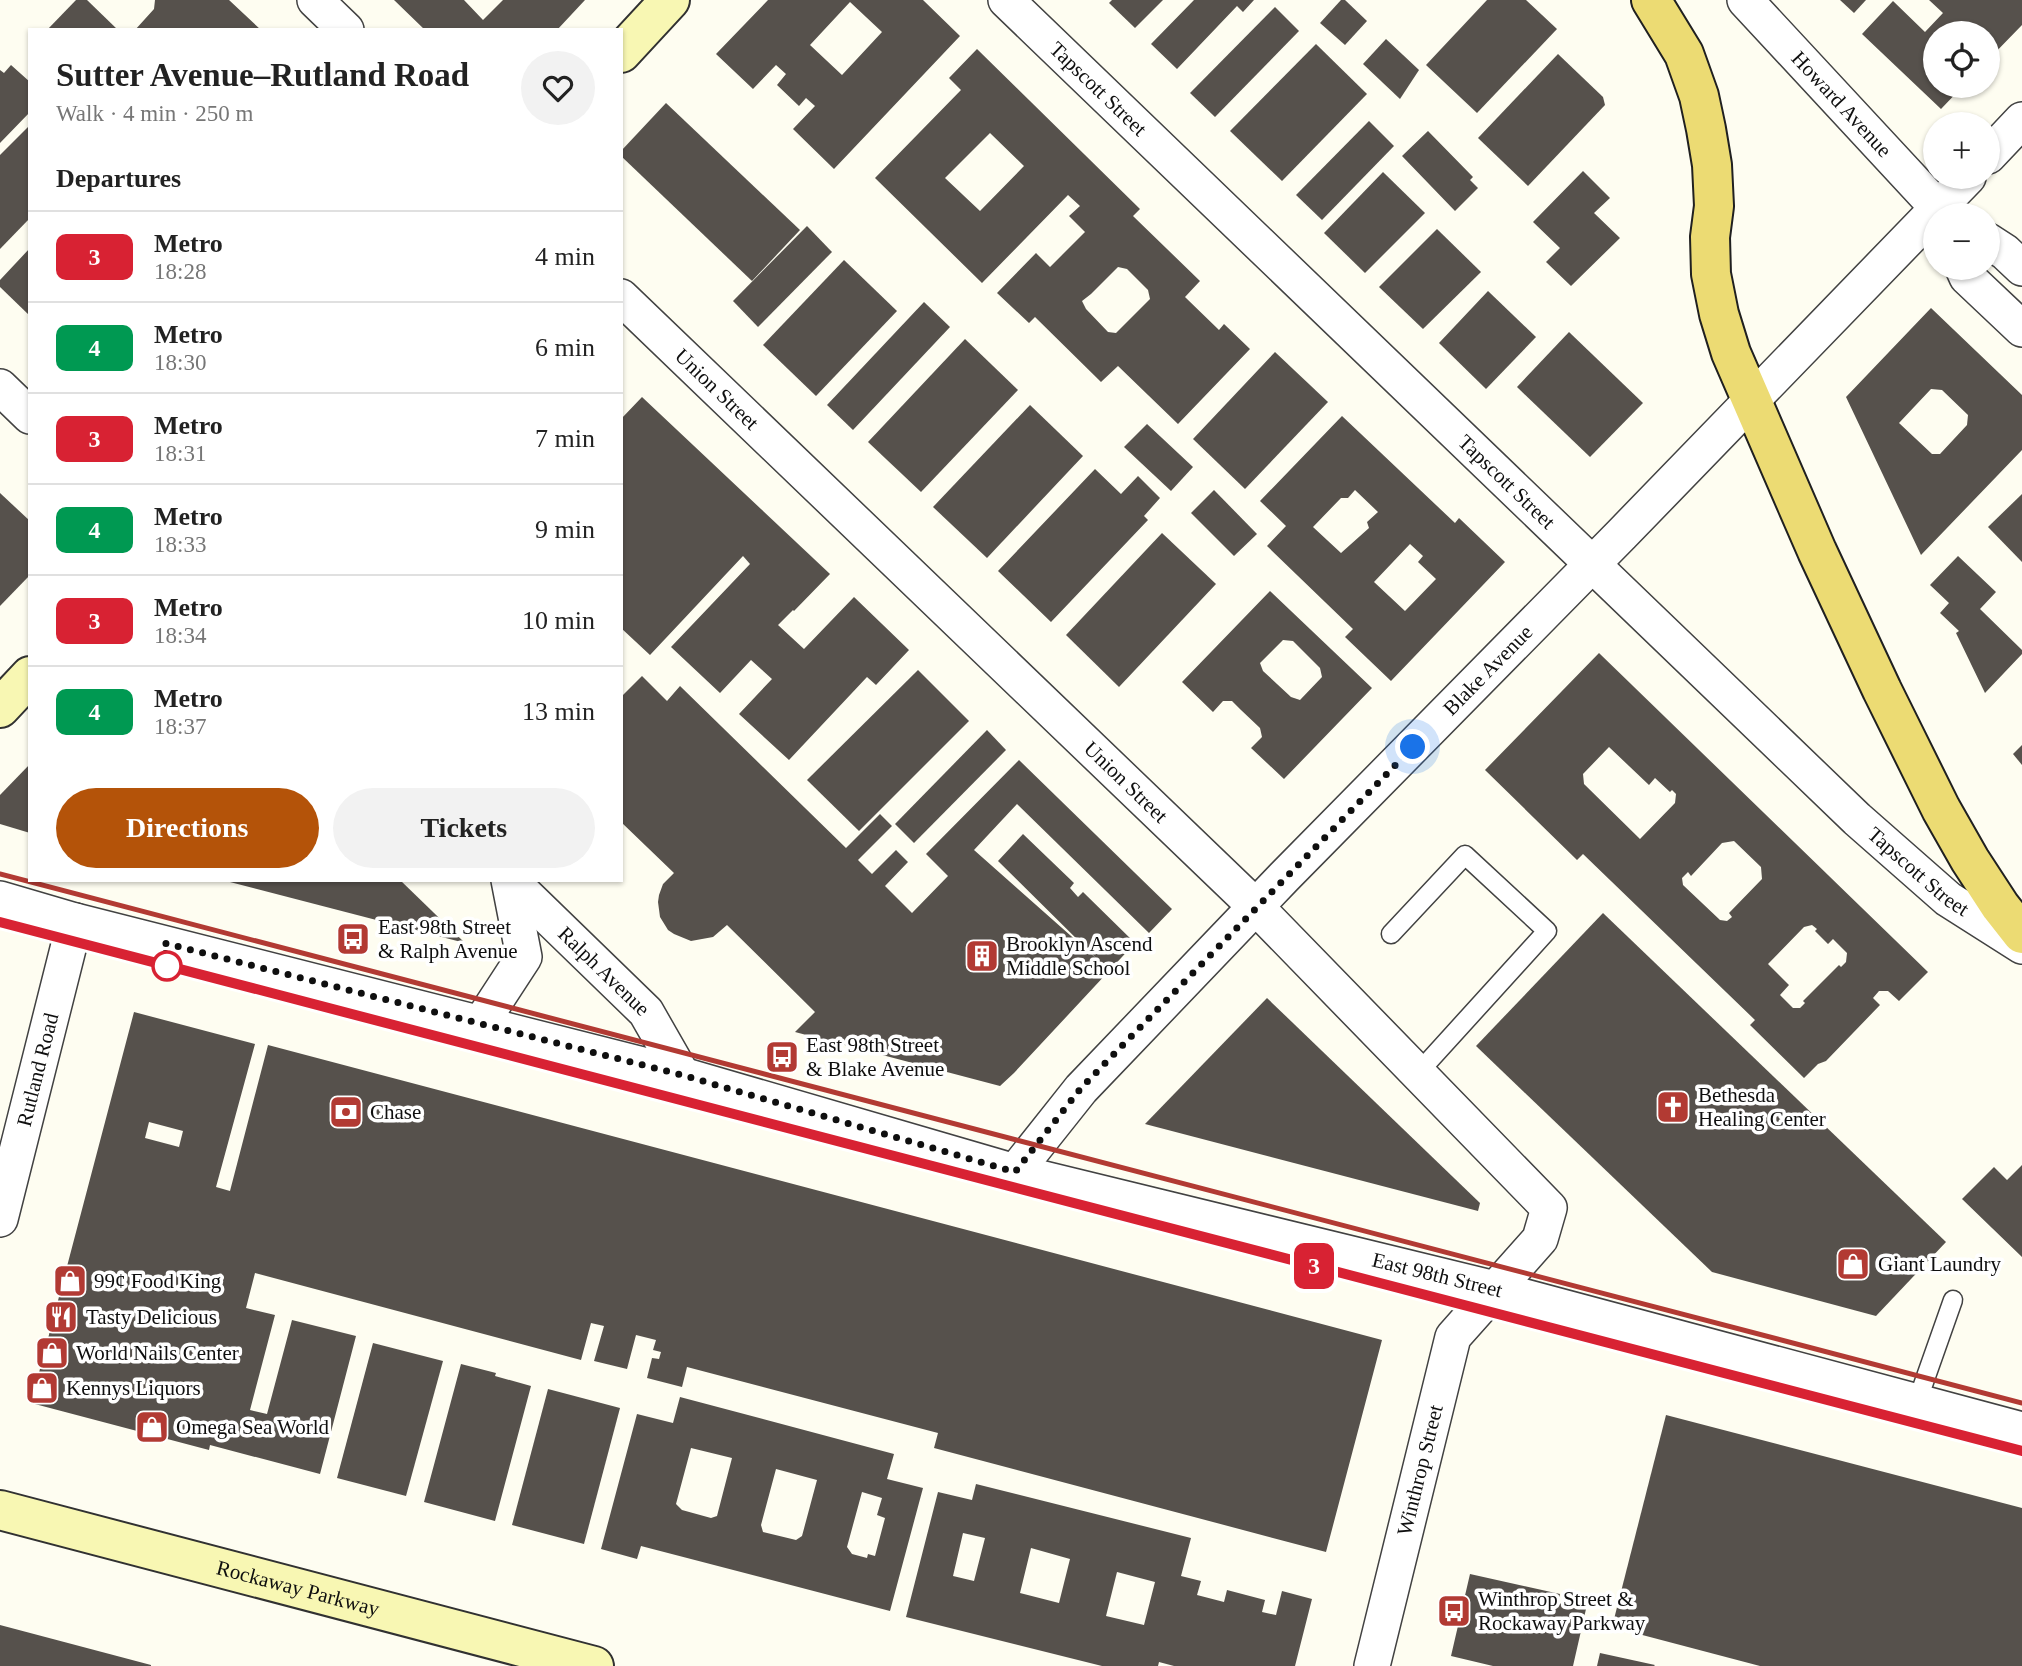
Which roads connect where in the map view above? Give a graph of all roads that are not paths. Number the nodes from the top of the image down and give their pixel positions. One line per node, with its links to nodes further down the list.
1 (315, 0): 6 (street)
2 (670, 0): 7 (street)
3 (1006, 0): 20 (street, Tapscott Street)
4 (1651, 0): 18 (main road, Tapscott Street)
5 (1745, 0): 10 (street, Howard Avenue)
6 (344, 28)
7 (623, 51)
8 (2022, 120): 9 (street)
9 (2000, 143)
10 (1933, 203)
11 (1923, 232): 18 (street, Blake Avenue)
12 (2000, 249): 13 (street)
13 (2022, 268)
14 (1970, 280): 16 (street)
15 (623, 300): 26 (street, Union Street)
16 (2022, 329)
17 (0, 387): 19 (street)
18 (1752, 400): 20 (street, Blake Avenue); 29 (main road, Tapscott Street)
19 (28, 414)
20 (1592, 565): 26 (street, Blake Avenue); 30 (street, Tapscott Street)
21 (28, 678): 22 (street)
22 (0, 708)
23 (510, 882): 31 (street, Ralph Avenue)
24 (512, 882): 33 (street, Ralph Avenue)
25 (0, 899): 27 (street, East 98th Street)
26 (1256, 907): 32 (street, Union Street); 34 (street, Blake Avenue)
27 (75, 921): 31 (street, East 98th Street); 35 (street, Rutland Road)
28 (1391, 934): 32 (lane)
29 (2022, 934)
30 (2022, 946)
31 (481, 1023): 33 (street, East 98th Street)
32 (1418, 1073): 36 (street, Union Street)
33 (682, 1075): 34 (street, East 98th Street)
34 (1015, 1172): 36 (street, East 98th Street)
35 (0, 1219)
36 (1495, 1289): 38 (street, East 98th Street); 42 (street, Winthrop Street)
37 (1953, 1300): 38 (lane)
38 (1917, 1402): 39 (street, East 98th Street)
39 (2022, 1430)
40 (0, 1510): 41 (street, Rockaway Parkway)
41 (594, 1666)
42 (1372, 1666)

